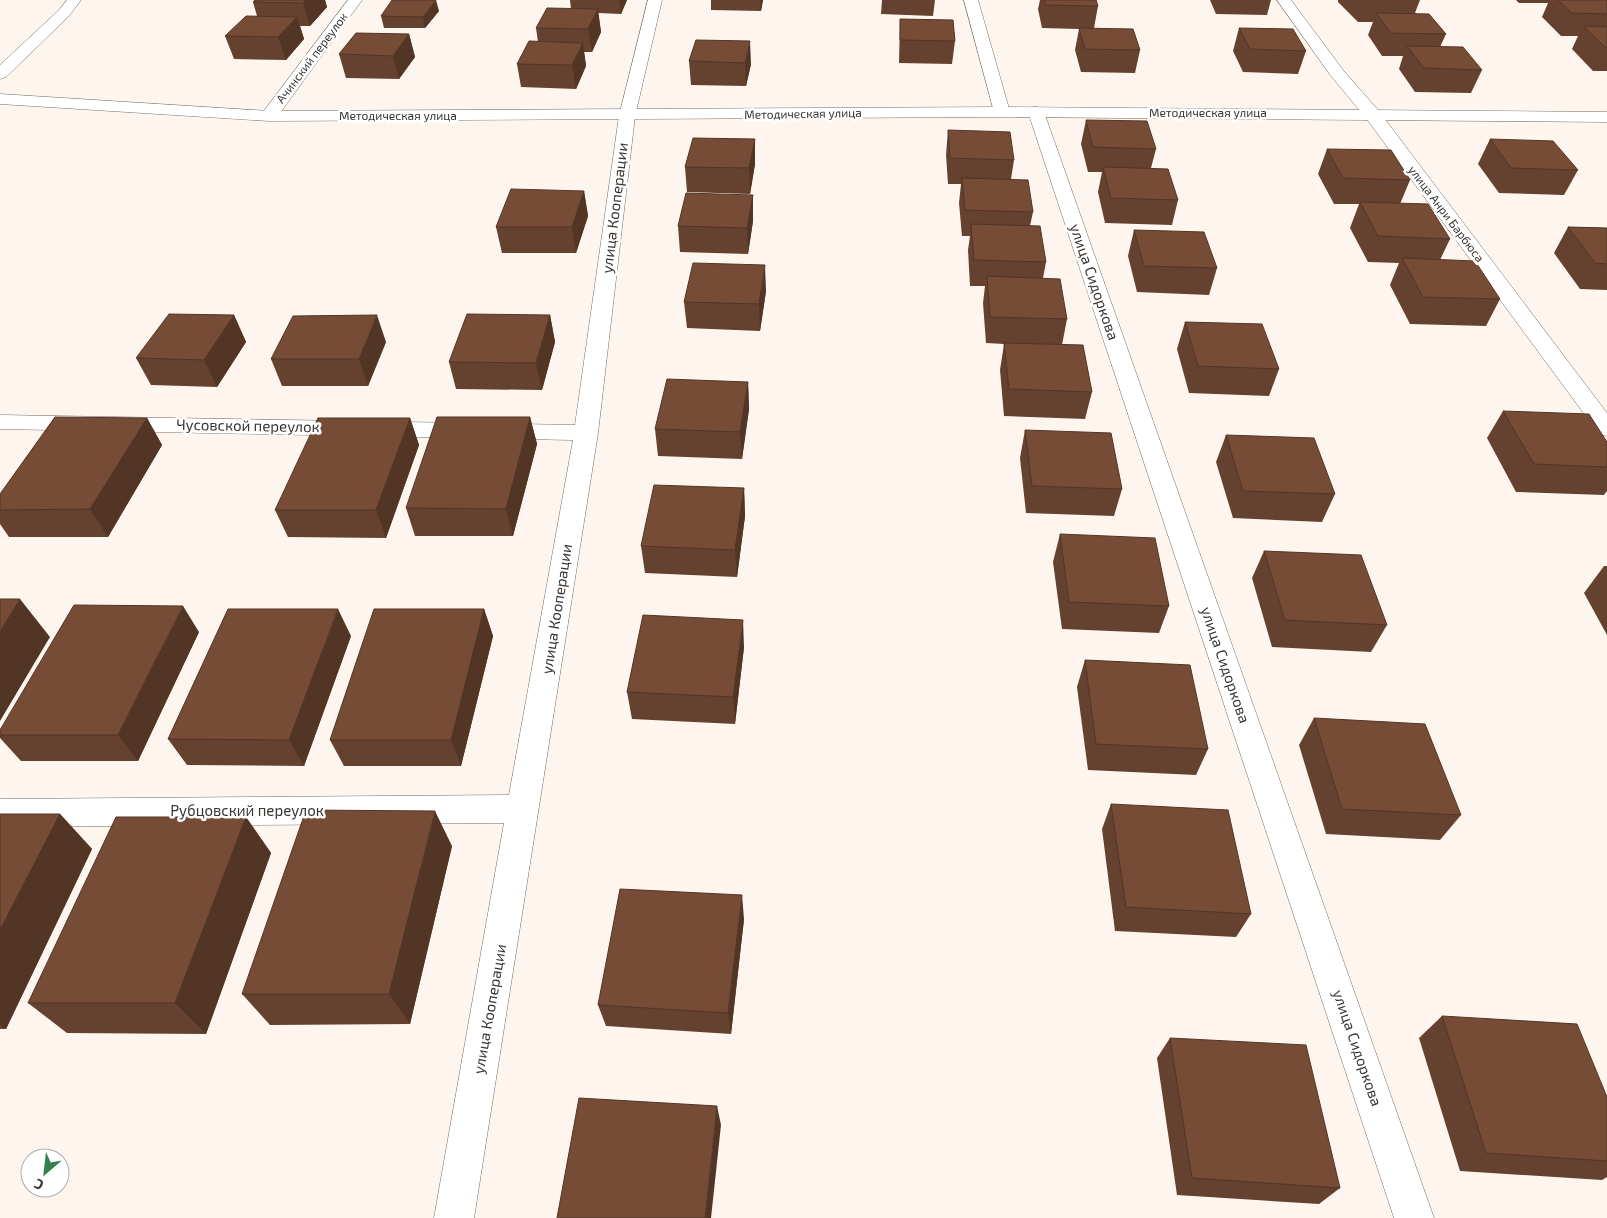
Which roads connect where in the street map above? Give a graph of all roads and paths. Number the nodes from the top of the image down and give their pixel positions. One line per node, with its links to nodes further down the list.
1 (74, 0): 6 (street)
2 (355, 0): 11 (street, Ачинский переулок)
3 (655, 0): 12 (street, улица Кооперации)
4 (971, 0): 8 (street)
5 (1284, 0): 10 (street, улица Анри Барбюса)
6 (0, 74)
7 (0, 99): 11 (street, Методическая улица)
8 (1002, 112): 9 (street, Методическая улица); 12 (street, Методическая улица)
9 (1036, 112): 10 (street, Методическая улица); 20 (street, улица Сидоркова)
10 (1372, 114): 13 (street, Методическая улица); 15 (street, улица Анри Барбюса)
11 (269, 116): 12 (street, Методическая улица)
12 (627, 116): 16 (street, улица Кооперации)
13 (1607, 117)
14 (0, 422): 16 (street, Чусовской переулок)
15 (1607, 429)
16 (586, 433): 17 (street, улица Кооперации)
17 (524, 810): 18 (street, Рубцовский переулок); 19 (street, улица Кооперации)
18 (0, 813)
19 (454, 1218)
20 (1414, 1218)

